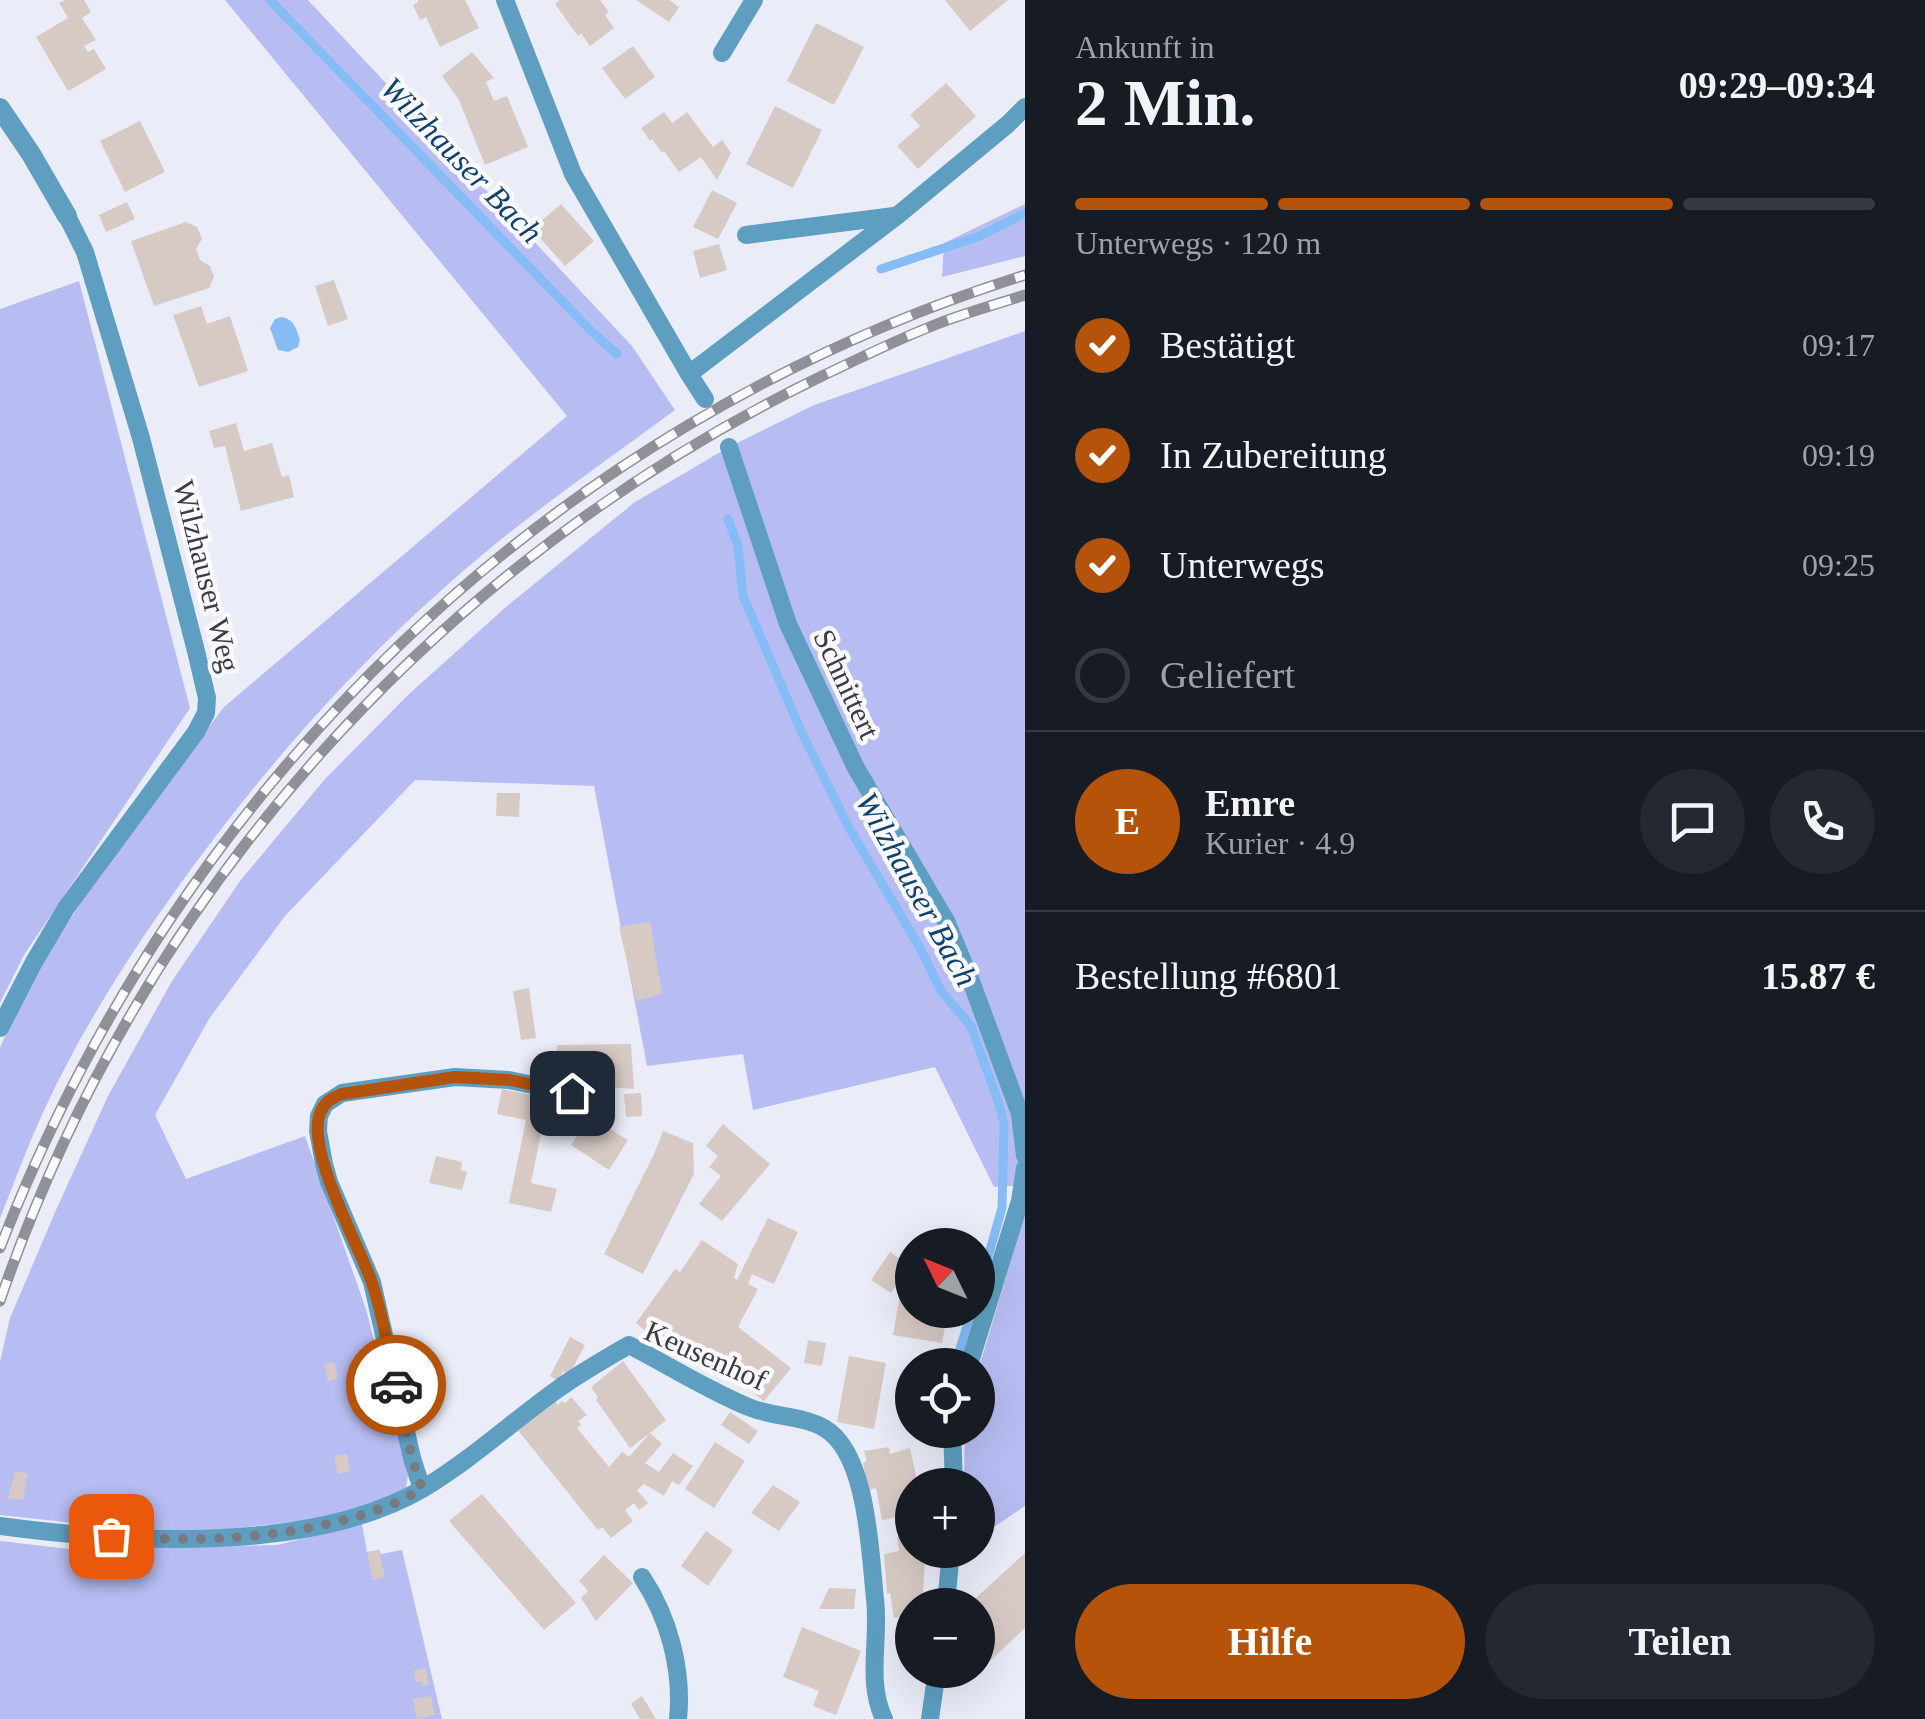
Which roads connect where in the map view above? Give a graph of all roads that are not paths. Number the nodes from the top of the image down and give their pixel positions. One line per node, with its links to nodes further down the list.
1 (505, 0): 9 (lane)
2 (754, 0): 3 (lane)
3 (722, 53)
4 (1025, 107): 6 (lane)
5 (0, 108): 7 (street, Wilzhauser Weg)
6 (898, 215): 8 (lane); 9 (lane)
7 (67, 216): 12 (lane, Wilzhauser Weg)
8 (746, 235)
9 (690, 374): 10 (lane)
10 (705, 399)
11 (729, 448): 14 (lane, Schnittert)
12 (0, 1028)
13 (572, 1093): 17 (lane)
14 (1025, 1156)
15 (1025, 1168): 16 (lane)
16 (974, 1348)
17 (422, 1489): 18 (lane, Keusenhof); 22 (lane, Keusenhof)
18 (0, 1526)
19 (642, 1576): 21 (lane)
20 (934, 1688): 23 (lane)
21 (678, 1719)
22 (884, 1719)
23 (930, 1719)

